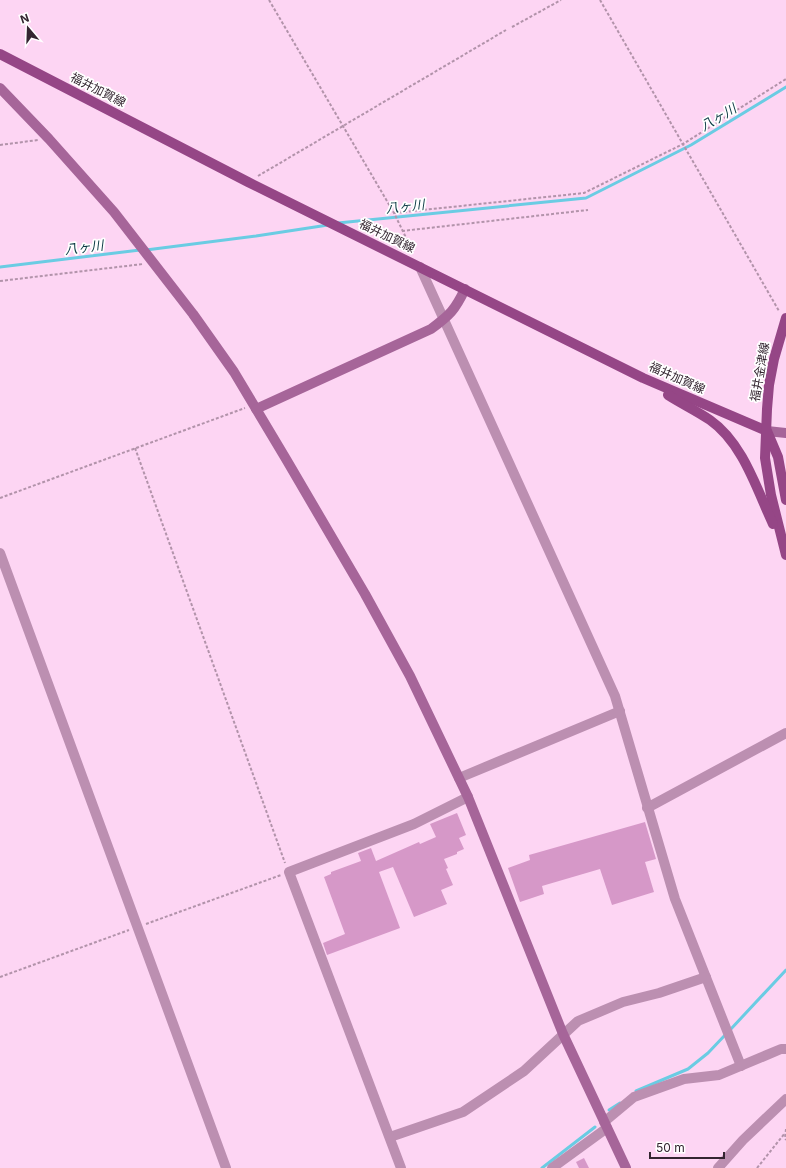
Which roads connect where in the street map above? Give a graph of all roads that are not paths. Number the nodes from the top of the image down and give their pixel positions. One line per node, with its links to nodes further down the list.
1 (0, 54): 3 (main road, 福井加賀線)
2 (0, 88): 8 (street)
3 (420, 267): 4 (main road, 福井加賀線); 6 (street)
4 (465, 289): 6 (street); 7 (main road, 福井加賀線)
5 (785, 319): 9 (main road, 福井金津線)
6 (444, 320): 8 (street); 14 (street)
7 (643, 378): 9 (main road, 福井加賀線); 12 (main road)
8 (255, 407): 16 (street)
9 (767, 431): 10 (street); 11 (main road); 12 (main road)
10 (786, 433)
11 (786, 500)
12 (784, 551)
13 (0, 552): 26 (street)
14 (620, 711): 16 (street); 18 (street)
15 (786, 733): 18 (street)
16 (458, 778): 17 (street)
17 (468, 797): 20 (street); 25 (street)
18 (648, 808): 19 (street)
19 (706, 978): 20 (street); 22 (street)
20 (563, 1034): 24 (street); 25 (street)
21 (786, 1049): 22 (street)
22 (741, 1066): 24 (street)
23 (786, 1099): 30 (street)
24 (605, 1125): 28 (street); 29 (street)
25 (390, 1137): 27 (street)
26 (226, 1168)
27 (401, 1168)
28 (552, 1168)
29 (626, 1168)
30 (718, 1168)

